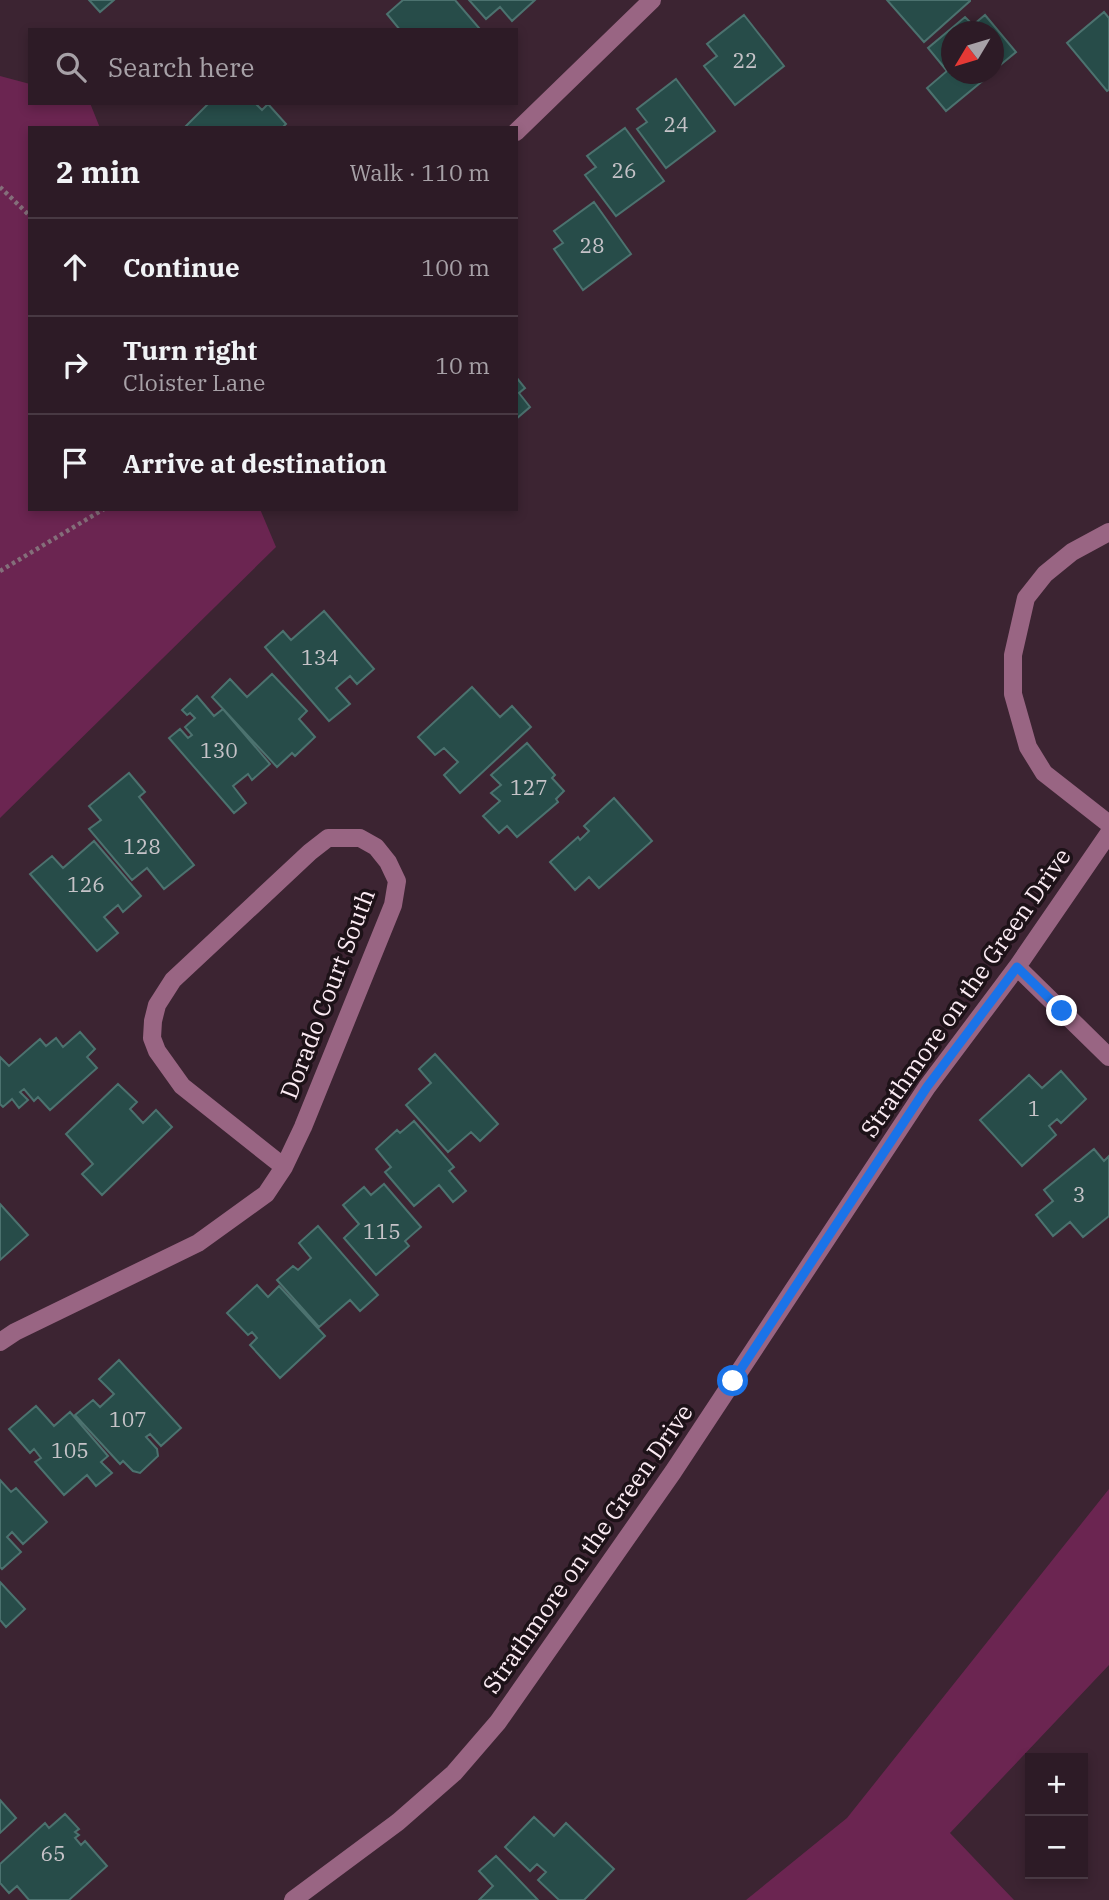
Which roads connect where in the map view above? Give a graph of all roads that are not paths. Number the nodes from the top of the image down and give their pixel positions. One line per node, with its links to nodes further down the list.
1 (652, 0): 2 (street)
2 (518, 130)
3 (1109, 531): 4 (street)
4 (1109, 824)
5 (1109, 833): 6 (street, Strathmore on the Green Drive)
6 (1017, 967): 7 (street); 10 (street, Strathmore on the Green Drive)
7 (1109, 1057)
8 (284, 1167): 8 (street, Dorado Court South); 9 (street, Dorado Court South)
9 (0, 1342)
10 (293, 1900)

